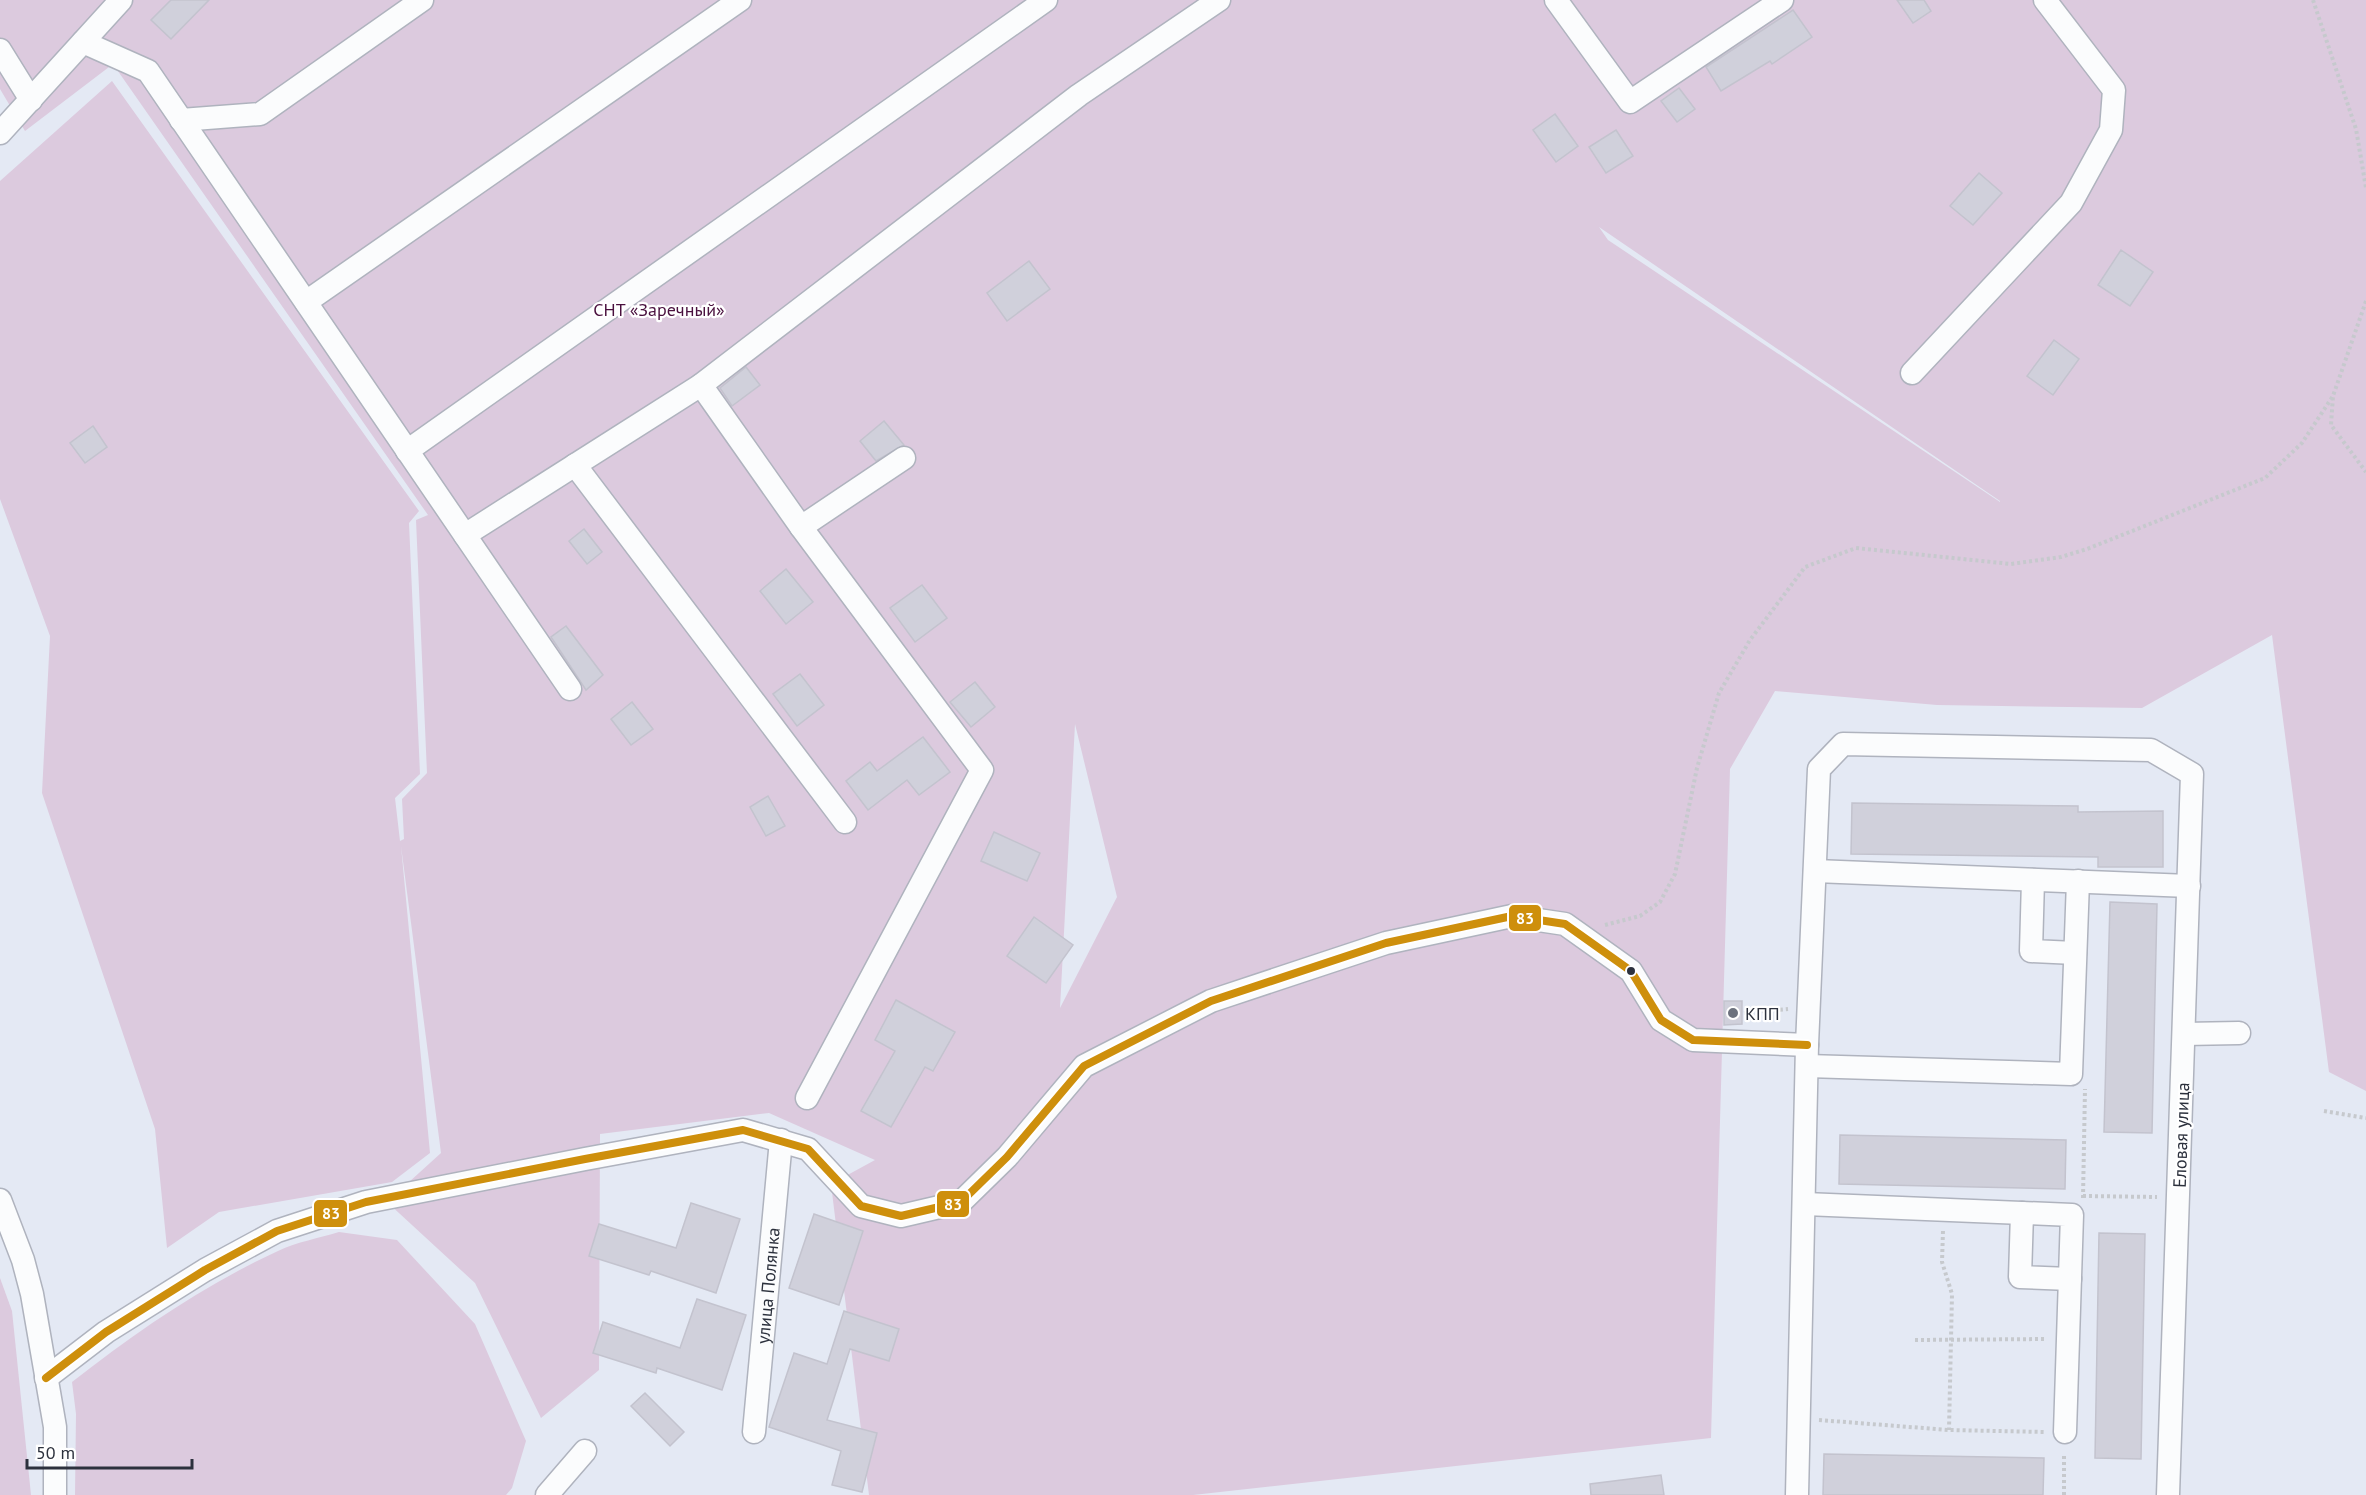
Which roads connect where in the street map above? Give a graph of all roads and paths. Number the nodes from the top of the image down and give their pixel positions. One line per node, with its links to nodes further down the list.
1 (121, 0): 10 (street)
2 (422, 0): 13 (street)
3 (740, 0): 17 (street)
4 (1046, 0): 21 (street)
5 (1219, 0): 19 (street)
6 (1556, 0): 7 (street)
7 (1782, 0)
8 (2045, 0): 18 (street)
9 (2313, 0): 15 (path)
10 (83, 42): 12 (street); 13 (street)
11 (0, 50): 12 (street)
12 (31, 100): 14 (street)
13 (181, 120): 17 (street)
14 (0, 133)
15 (2366, 188)
16 (2366, 301): 20 (path)
17 (306, 302): 21 (street)
18 (1912, 373)
19 (701, 385): 23 (street); 25 (street)
20 (2333, 396): 24 (path); 33 (path)
21 (407, 451): 26 (street)
22 (904, 458): 25 (street)
23 (575, 465): 26 (street); 28 (street)
24 (2366, 472)
25 (801, 527): 41 (street)
26 (465, 535): 27 (street)
27 (570, 689)
28 (844, 822)
29 (1815, 871): 30 (street); 32 (street, Еловая улица); 35 (street)
30 (2034, 880): 31 (street); 34 (street)
31 (2078, 881): 32 (street); 34 (street)
32 (2189, 886): 38 (street, Еловая улица)
33 (1571, 928): 39 (street); 44 (street)
34 (2075, 953): 39 (street)
35 (1809, 1007): 36 (path); 39 (street)
36 (1744, 1013)
37 (2239, 1033): 38 (street)
38 (2184, 1034): 47 (street, Еловая улица)
39 (1807, 1055): 49 (street)
40 (2086, 1080): 46 (path)
41 (807, 1098)
42 (2324, 1111): 43 (path)
43 (2366, 1118)
44 (781, 1140): 57 (street); 60 (street, улица Полянка)
45 (2072, 1196): 46 (path)
46 (2083, 1196): 47 (path); 50 (path)
47 (2178, 1197): 67 (street, Еловая улица)
48 (0, 1200): 57 (street)
49 (1805, 1204): 51 (street); 58 (street)
50 (2083, 1208)
51 (1944, 1210): 52 (street); 56 (path)
52 (2022, 1213): 53 (street); 53 (street)
53 (2070, 1279): 55 (street)
54 (1915, 1340): 56 (path)
55 (2068, 1340): 56 (path); 61 (street)
56 (1952, 1341): 59 (path)
57 (46, 1378): 63 (street)
58 (1800, 1419): 59 (path); 65 (street)
59 (1948, 1430): 61 (path)
60 (754, 1432)
61 (2065, 1432): 66 (path)
62 (585, 1451): 64 (street)
63 (55, 1495)
64 (547, 1495)
65 (1797, 1495)
66 (2064, 1495)
67 (2168, 1495)

